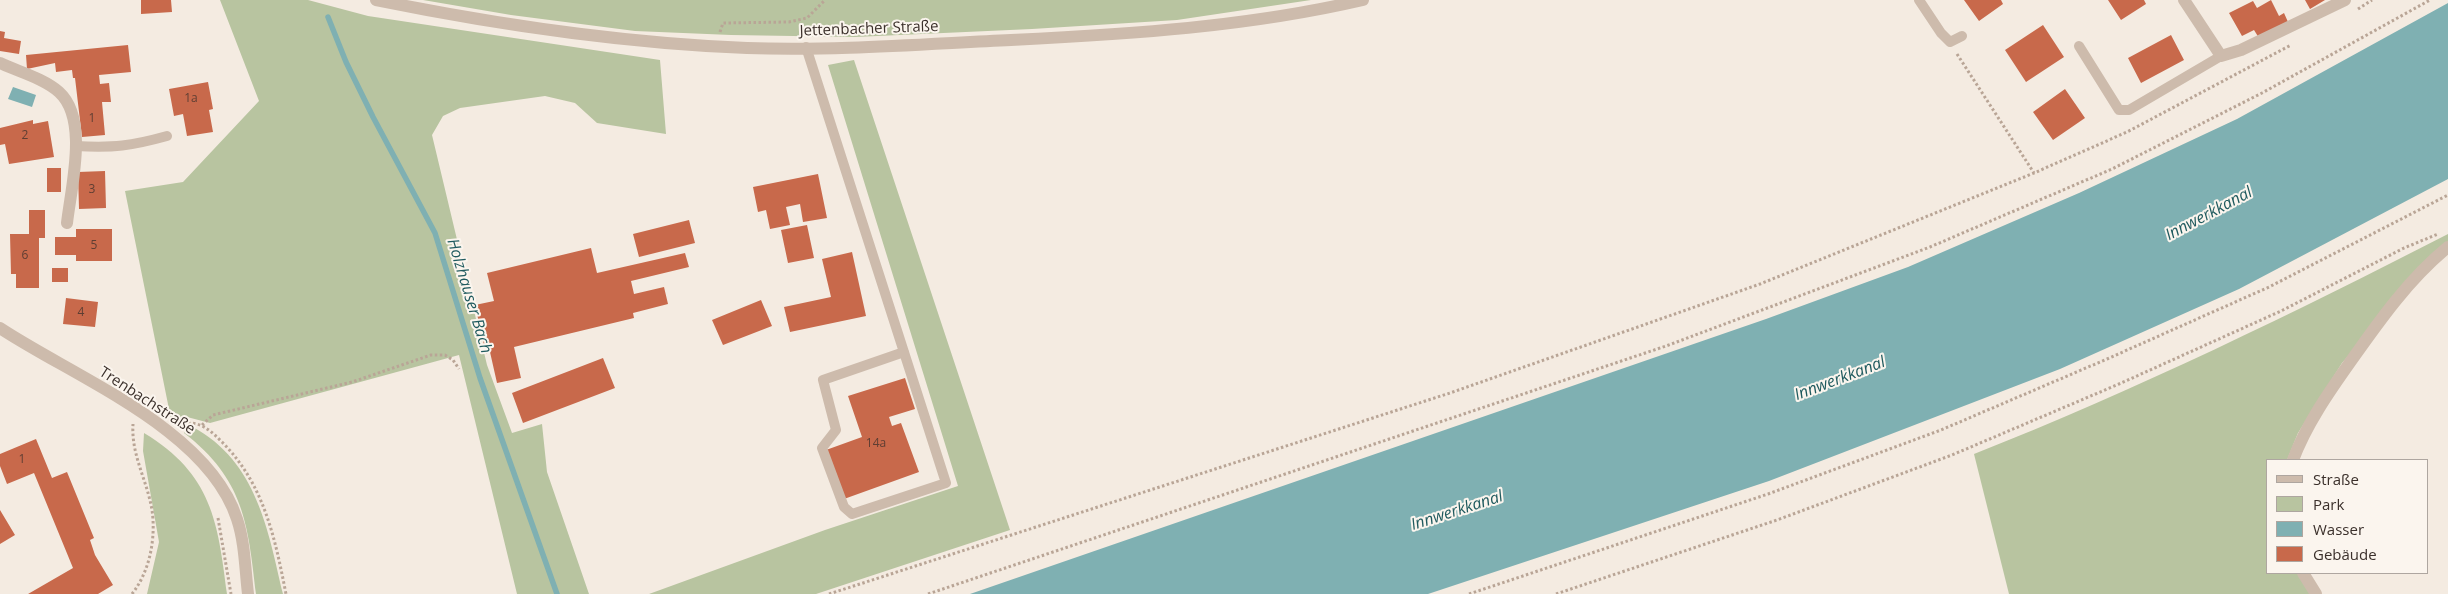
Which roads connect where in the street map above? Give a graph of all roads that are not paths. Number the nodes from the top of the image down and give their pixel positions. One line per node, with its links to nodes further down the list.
1 (376, 0): 8 (street, Jettenbacher Straße)
2 (1363, 0): 8 (street, Jettenbacher Straße)
3 (1919, 0): 6 (lane)
4 (2184, 0): 9 (street)
5 (2345, 0): 9 (street)
6 (1962, 36)
7 (2079, 46): 9 (lane)
8 (806, 48): 16 (lane)
9 (2221, 56)
10 (0, 63): 12 (street)
11 (167, 136): 12 (lane)
12 (76, 146): 13 (street)
13 (67, 223)
14 (2448, 247): 17 (street)
15 (0, 328): 19 (street, Trenbachstraße)
16 (904, 352): 16 (lane)
17 (2293, 459)
18 (2305, 574): 20 (street)
19 (248, 594)
20 (2316, 594)

